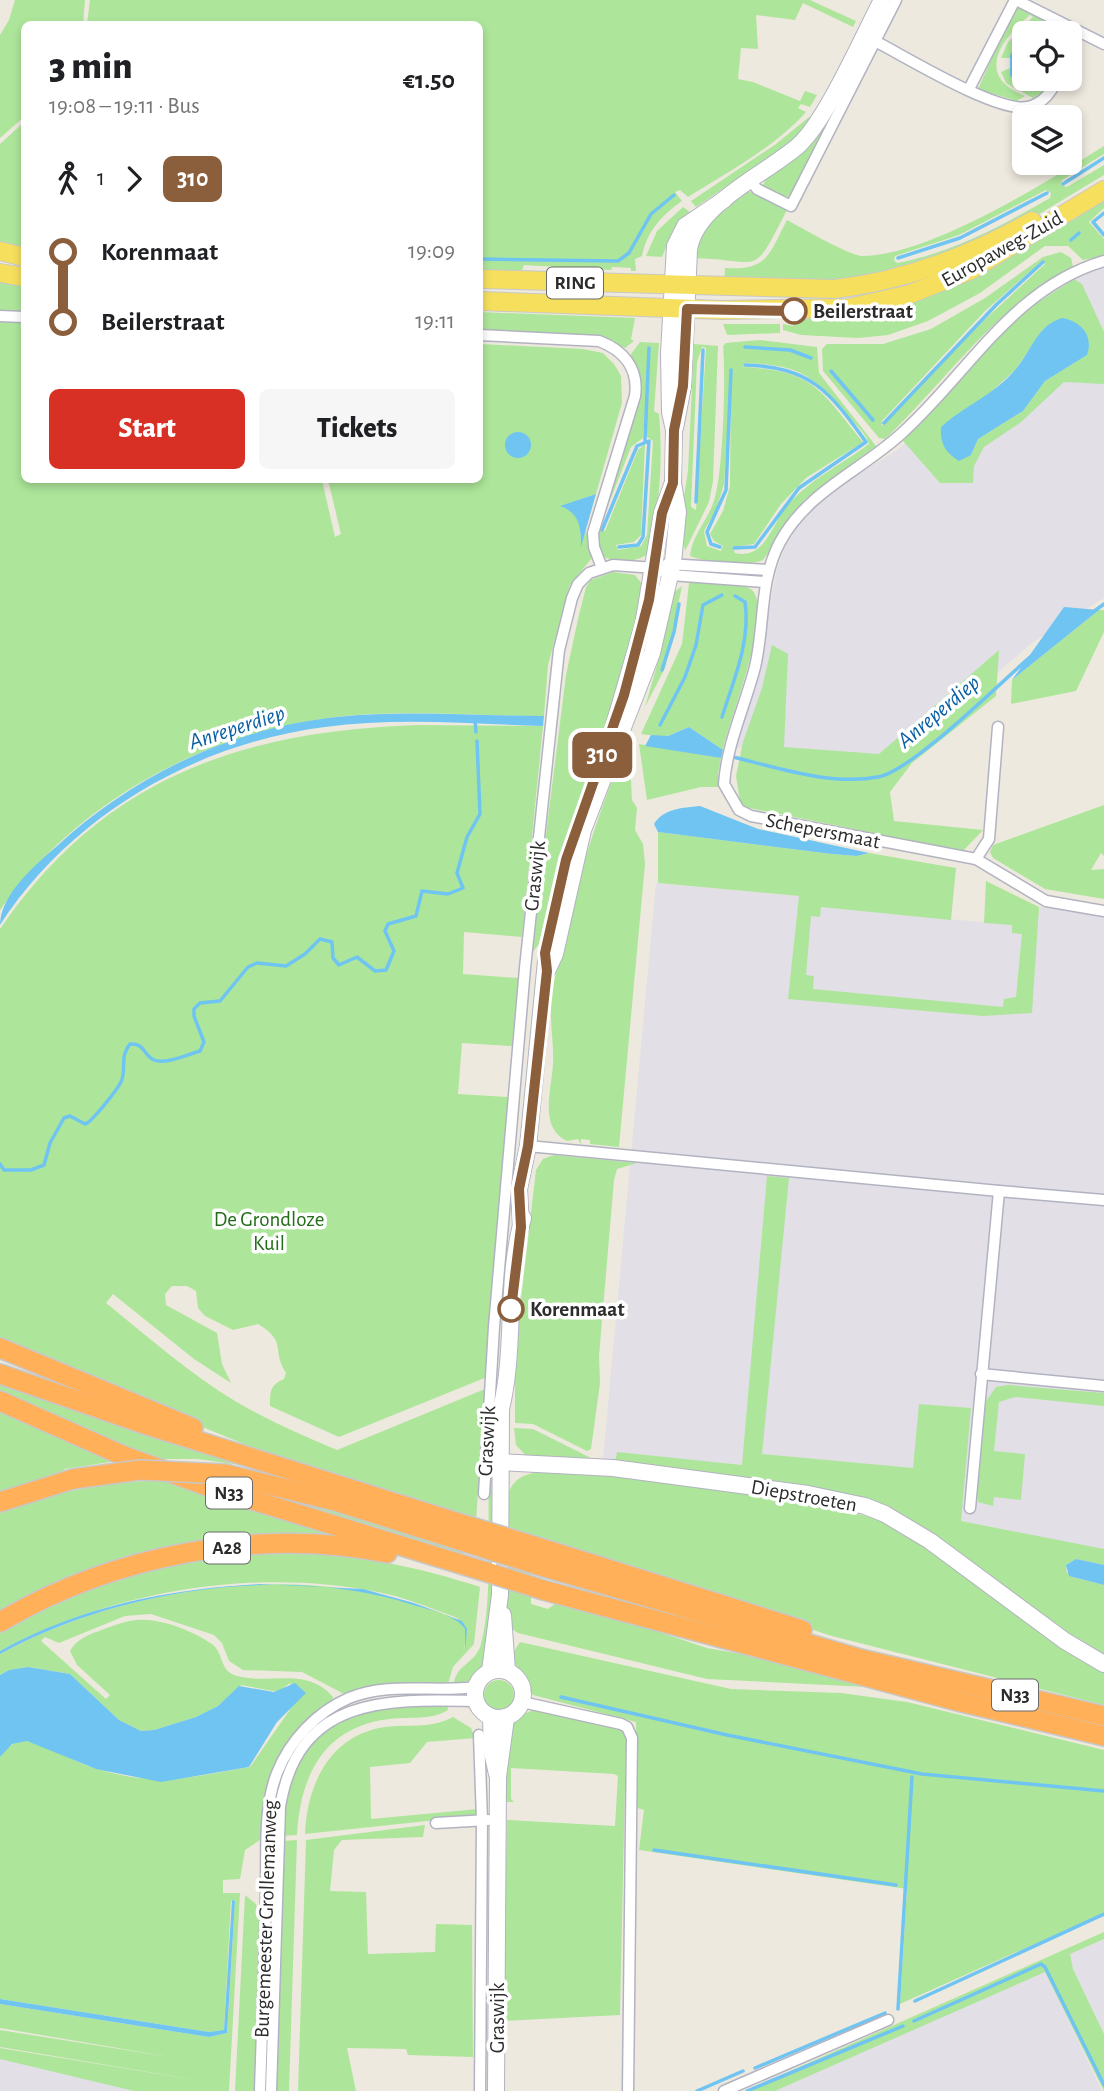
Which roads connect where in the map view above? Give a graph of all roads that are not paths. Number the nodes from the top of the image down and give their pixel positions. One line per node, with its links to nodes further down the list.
1 (881, 0): 8 (main road)
2 (895, 0): 4 (street)
3 (1015, 0): 5 (street); 6 (street)
4 (875, 41): 6 (street); 8 (street)
5 (1104, 44)
6 (969, 89): 7 (street)
7 (1051, 91)
8 (831, 111): 10 (main road); 10 (street)
9 (1104, 178): 18 (main road, Europaweg-Zuid / RING)
10 (750, 180): 18 (main road)
11 (1104, 190): 20 (main road, Europaweg-Zuid / RING)
12 (0, 251): 13 (main road)
13 (21, 256)
14 (1104, 261): 28 (street, Schepersmaat)
15 (0, 273): 16 (main road)
16 (21, 276)
17 (483, 279): 18 (main road, Europaweg-Zuid / RING)
18 (679, 287): 20 (main road)
19 (483, 301): 20 (main road, Europaweg-Zuid / RING)
20 (678, 309): 24 (main road, Graswijk)
21 (0, 316): 22 (street)
22 (21, 317)
23 (483, 335): 25 (street)
24 (673, 483): 26 (main road, Graswijk); 27 (main road, Graswijk)
25 (602, 568): 26 (street); 44 (street, Graswijk)
26 (655, 568): 27 (street); 33 (main road, Graswijk)
27 (672, 568): 28 (street); 29 (street); 33 (main road, Graswijk)
28 (768, 570): 29 (street, Schepersmaat)
29 (765, 582): 31 (street, Schepersmaat)
30 (998, 727): 31 (street)
31 (976, 859): 32 (street, Schepersmaat)
32 (1104, 911)
33 (547, 971): 34 (main road, Graswijk)
34 (528, 1146): 35 (street); 43 (main road, Graswijk)
35 (999, 1191): 36 (street); 39 (street)
36 (1104, 1200)
37 (0, 1348): 42 (highway, N33)
38 (0, 1374): 42 (highway, N33)
39 (981, 1374): 40 (street); 46 (street)
40 (1104, 1386)
41 (0, 1401): 48 (highway, N33)
42 (251, 1458): 47 (highway, N33)
43 (504, 1463): 51 (main road, Diepstroeten); 52 (main road, Graswijk)
44 (484, 1494)
45 (0, 1502): 47 (highway, bridge)
46 (970, 1508)
47 (465, 1533): 55 (highway, N33, bridge)
48 (464, 1568): 49 (highway, A28); 50 (highway, A28)
49 (493, 1574): 58 (highway, N33, bridge)
50 (0, 1622)
51 (1104, 1664)
52 (499, 1671): 53 (main road); 54 (main road)
53 (475, 1694): 56 (main road); 62 (street, Burgemeester Grollemanweg); 63 (street, Burgemeester Grollemanweg)
54 (523, 1702): 56 (main road); 66 (street)
55 (1104, 1716)
56 (499, 1718): 59 (main road, Graswijk)
57 (479, 1735): 59 (street, Graswijk)
58 (1104, 1736)
59 (490, 1820): 60 (street); 64 (street, Graswijk); 65 (main road, Graswijk)
60 (436, 1823)
61 (888, 2021): 67 (street)
62 (260, 2091)
63 (271, 2091)
64 (480, 2091)
65 (496, 2091)
66 (628, 2091)
67 (724, 2091)

